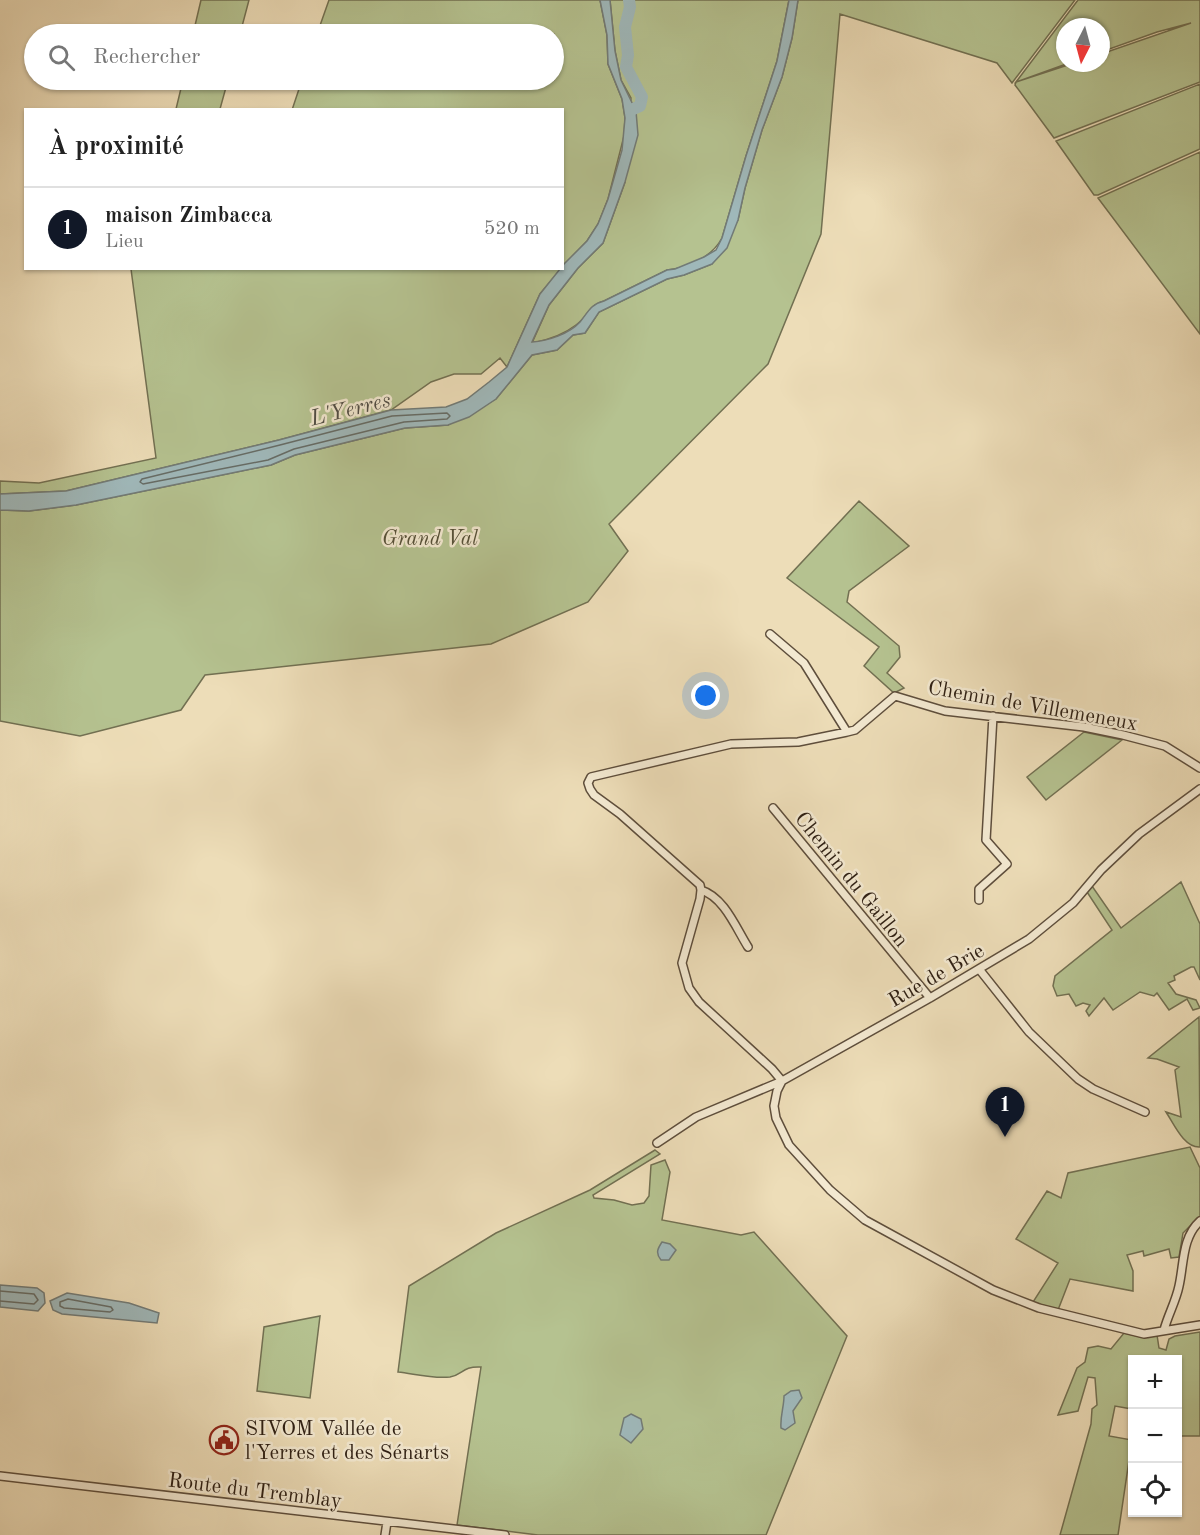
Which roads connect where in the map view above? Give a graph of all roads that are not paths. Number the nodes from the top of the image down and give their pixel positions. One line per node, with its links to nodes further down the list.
1 (770, 634): 3 (street)
2 (993, 716): 3 (street, Chemin de Villemeneux); 4 (street, Chemin de Villemeneux); 8 (street)
3 (846, 732): 7 (street, Chemin de Villemeneux)
4 (1200, 768)
5 (1200, 789): 10 (street, Rue de Brie)
6 (773, 808): 11 (street, Chemin du Gaillon)
7 (701, 890): 9 (street); 12 (street)
8 (979, 900)
9 (748, 947)
10 (979, 969): 11 (street, Rue de Brie); 13 (street)
11 (930, 998): 12 (street, Rue de Brie)
12 (782, 1081): 14 (street, Rue de Brie); 17 (street)
13 (1145, 1112)
14 (657, 1143)
15 (1200, 1221): 17 (street)
16 (1200, 1325): 17 (street)
17 (1164, 1330)
18 (0, 1476): 19 (street, Route du Tremblay)
19 (387, 1522): 20 (street); 21 (street, Route du Tremblay)
20 (385, 1535)
21 (505, 1535)

